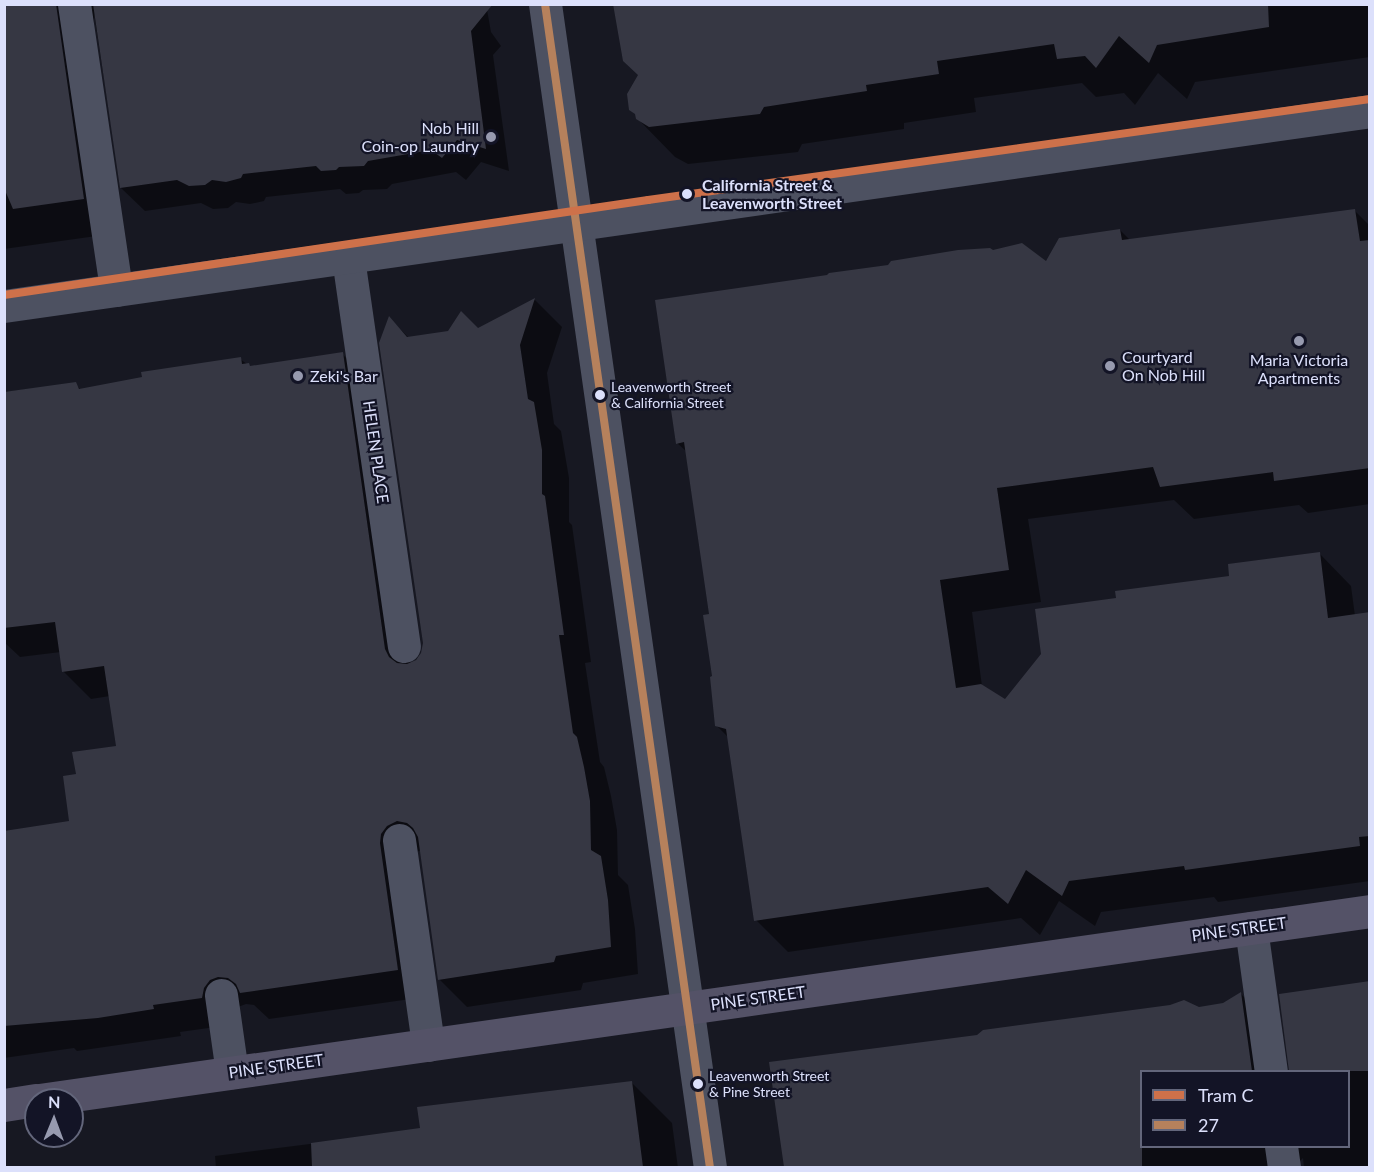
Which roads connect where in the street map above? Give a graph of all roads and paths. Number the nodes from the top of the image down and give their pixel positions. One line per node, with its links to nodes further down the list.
1 (74, 4): 6 (street)
2 (545, 4): 4 (street)
3 (1370, 111): 4 (street)
4 (576, 225): 5 (street); 13 (street)
5 (348, 258): 6 (street); 8 (street, HELEN PLACE)
6 (116, 291): 7 (street)
7 (4, 306)
8 (404, 646)
9 (399, 840): 14 (street)
10 (1370, 911): 11 (main road, PINE STREET)
11 (1251, 928): 13 (main road, PINE STREET); 15 (street)
12 (221, 995): 16 (street)
13 (687, 1007): 14 (main road, PINE STREET); 21 (street)
14 (428, 1045): 16 (main road, PINE STREET)
15 (1271, 1070)
16 (232, 1072): 17 (main road, PINE STREET)
17 (84, 1093)
18 (24, 1102): 19 (main road, PINE STREET)
19 (4, 1105)
20 (1281, 1148): 22 (street)
21 (710, 1167)
22 (1284, 1167)

